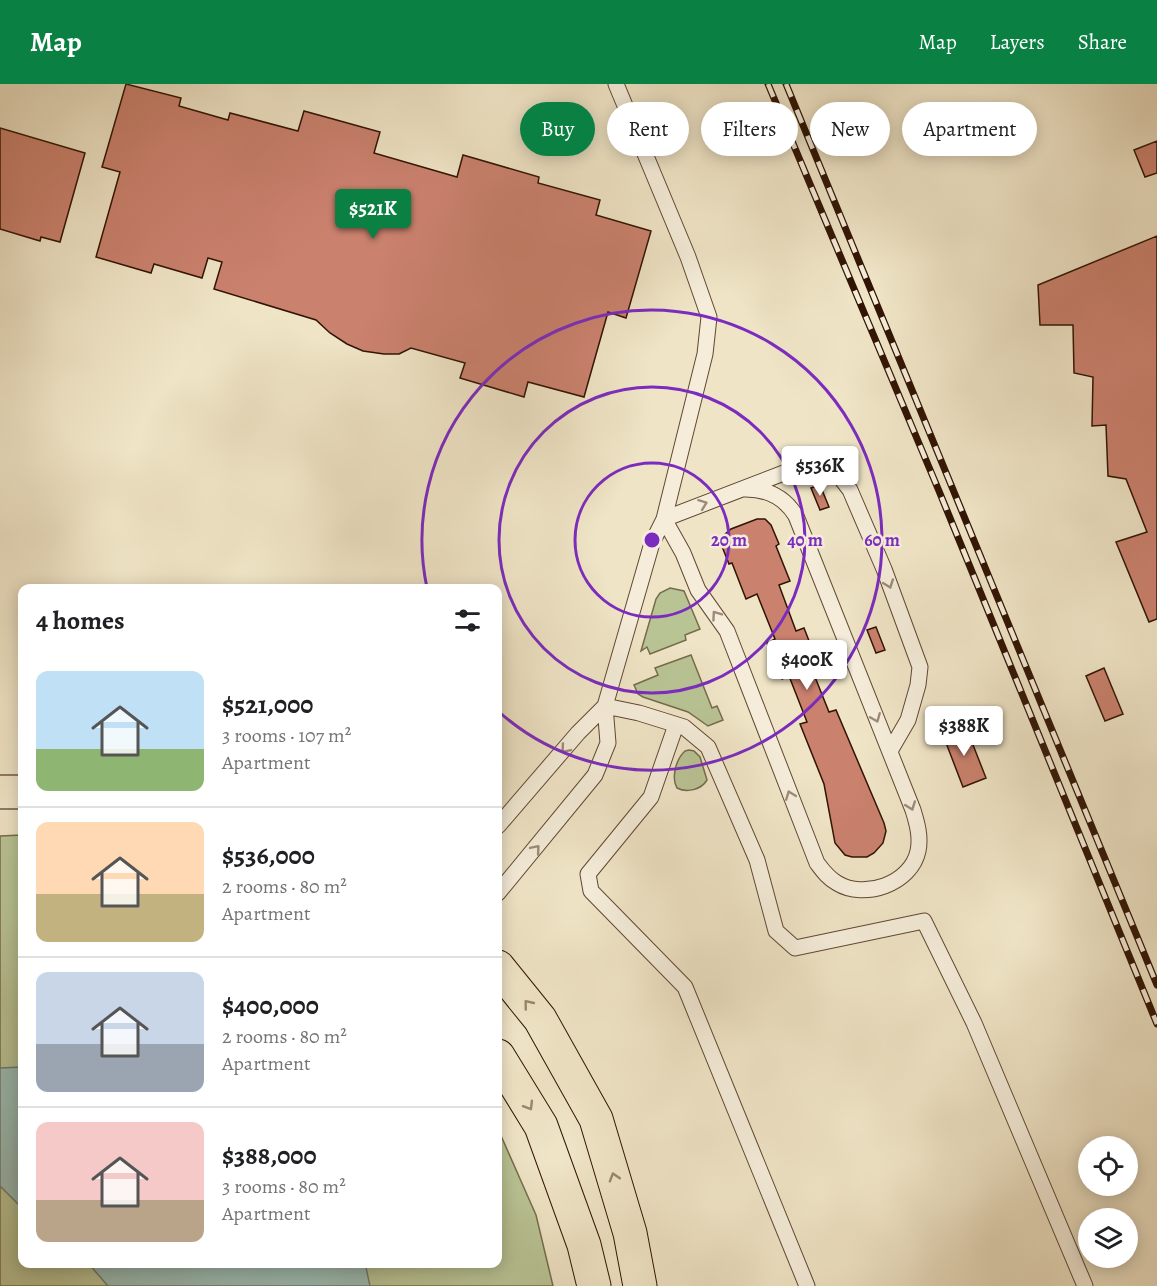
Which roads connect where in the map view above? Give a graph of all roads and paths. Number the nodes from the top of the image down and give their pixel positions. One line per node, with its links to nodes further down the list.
1 (616, 84): 3 (lane)
2 (742, 489): 3 (lane, one-way to 2); 6 (lane, one-way to 6); 6 (lane, one-way to 6)
3 (664, 519): 4 (lane); 6 (lane, one-way to 3)
4 (605, 706): 5 (lane); 9 (lane, one-way to 9); 10 (lane, one-way to 4)
5 (676, 725): 15 (lane); 16 (lane)
6 (890, 751)
7 (0, 792): 8 (main road)
8 (18, 792)
9 (502, 821)
10 (502, 888)
11 (502, 972): 14 (main road, one-way to 11)
12 (502, 1063): 13 (main road, one-way to 13)
13 (594, 1286)
14 (640, 1286)
15 (807, 1286)
16 (1085, 1286)

